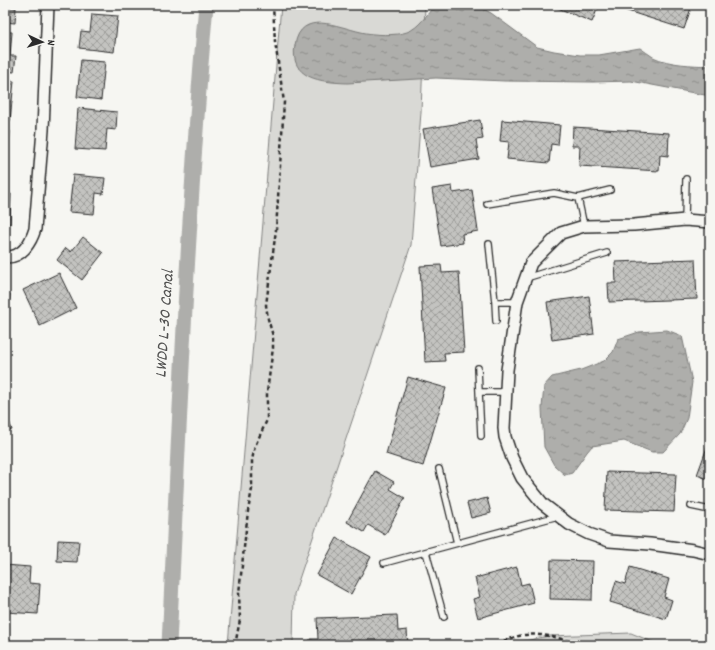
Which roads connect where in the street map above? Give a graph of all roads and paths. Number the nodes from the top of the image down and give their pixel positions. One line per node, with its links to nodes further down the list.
1 (48, 5): 12 (street)
2 (273, 5): 30 (path)
3 (686, 179): 7 (lane)
4 (610, 190): 5 (lane)
5 (578, 198): 6 (lane); 9 (lane)
6 (488, 204)
7 (685, 220): 8 (street); 9 (street)
8 (710, 222)
9 (584, 226): 13 (street)
10 (489, 244): 14 (lane)
11 (606, 253): 13 (lane)
12 (5, 257)
13 (526, 278): 15 (street)
14 (495, 302): 15 (lane); 16 (lane)
15 (517, 302): 19 (street)
16 (496, 321)
17 (478, 368): 18 (lane)
18 (479, 392): 19 (lane); 20 (lane)
19 (506, 392): 24 (street)
20 (481, 436)
21 (439, 469): 25 (lane)
22 (691, 506): 23 (lane)
23 (710, 510)
24 (558, 516): 25 (lane); 27 (street)
25 (457, 543): 26 (lane)
26 (426, 552): 28 (lane); 29 (lane)
27 (710, 554)
28 (384, 563)
29 (444, 617)
30 (235, 645)
31 (498, 645): 32 (path)
32 (578, 645)

